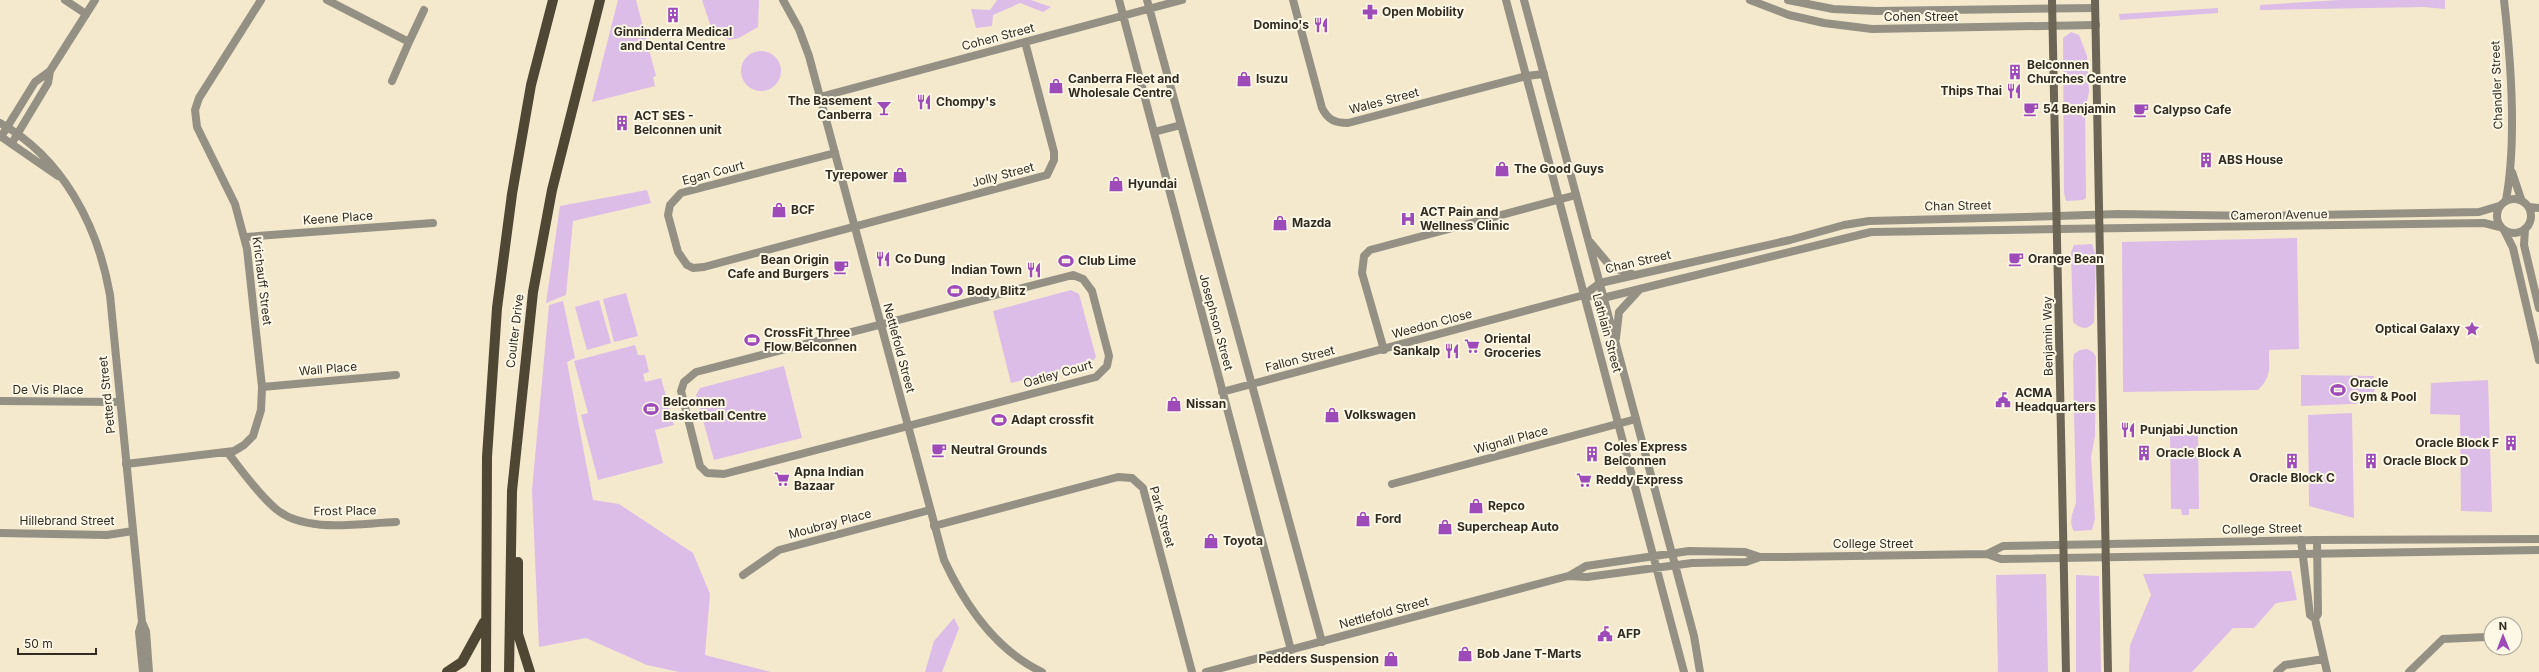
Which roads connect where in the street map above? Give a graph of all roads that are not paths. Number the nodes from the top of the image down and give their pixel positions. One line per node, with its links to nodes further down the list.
1 (65, 0): 21 (street)
2 (95, 0): 21 (street)
3 (261, 0): 57 (street, Krichauff Street)
4 (327, 0): 25 (street)
5 (553, 0): 106 (main road, Coulter Drive)
6 (600, 0): 81 (main road, Coulter Drive)
7 (783, 0): 31 (street, Nettlefold Street)
8 (1119, 0): 22 (street, Josephson Street)
9 (1147, 0): 19 (street, Josephson Street)
10 (1182, 0): 19 (street, Cohen Street)
11 (1293, 0): 29 (street, Wales Street)
12 (1506, 0): 29 (street, Lathlain Street)
13 (1524, 0): 28 (street, Lathlain Street)
14 (1750, 0): 24 (street, Cohen Street)
15 (1788, 0): 17 (street, Cohen Street)
16 (2504, 0): 39 (street, Chandler Street)
17 (2052, 4): 18 (street, Cohen Street); 24 (main road, Benjamin Way)
18 (2095, 4): 23 (main road)
19 (1149, 9): 22 (street, Cohen Street); 33 (street, Josephson Street)
20 (424, 10): 25 (street)
21 (86, 14): 27 (street)
22 (1123, 16): 26 (street, Cohen Street); 34 (street, Josephson Street)
23 (2096, 24): 24 (street, Cohen Street); 48 (main road)
24 (2053, 26): 49 (main road, Benjamin Way)
25 (409, 42): 30 (street)
26 (1025, 42): 31 (street, Cohen Street); 52 (street, Jolly Street)
27 (50, 71): 32 (street); 35 (street)
28 (1544, 74): 29 (street, Wales Street); 41 (street, Lathlain Street)
29 (1526, 76): 42 (street, Lathlain Street)
30 (392, 81)
31 (820, 97): 38 (street, Nettlefold Street)
32 (4, 125): 35 (street, Petterd Street); 36 (street)
33 (1181, 125): 34 (street); 70 (street, Josephson Street)
34 (1154, 132): 72 (street, Josephson Street)
35 (17, 134): 37 (street); 40 (street, Petterd Street)
36 (1, 136): 37 (street, Petterd Street)
37 (12, 143): 40 (street, Petterd Street)
38 (835, 153): 52 (street, Nettlefold Street); 52 (street, Egan Court)
39 (2511, 170): 43 (street, Chandler Street); 44 (street, Chandler Street)
40 (59, 177): 74 (street, Petterd Street)
41 (1576, 195): 42 (street, Weedon Close); 58 (street, Lathlain Street)
42 (1559, 199): 62 (street, Lathlain Street); 67 (street, Weedon Close)
43 (2521, 199): 44 (street); 46 (street)
44 (2506, 200): 45 (street)
45 (2499, 206): 48 (street, Cameron Avenue); 54 (street)
46 (2529, 207): 47 (street); 55 (street)
47 (2539, 208)
48 (2099, 214): 49 (street, Cameron Avenue); 53 (main road)
49 (2058, 216): 56 (main road, Benjamin Way); 59 (street, Chan Street)
50 (433, 223): 57 (street, Keene Place)
51 (2539, 223): 55 (street)
52 (855, 227): 65 (street, Nettlefold Street)
53 (2099, 227): 54 (street, Cameron Avenue); 56 (street, Cameron Avenue); 91 (main road)
54 (2502, 228): 55 (street); 68 (street)
55 (2527, 228): 64 (street)
56 (2058, 229): 61 (street, Chan Street); 90 (main road, Benjamin Way)
57 (245, 237): 71 (street, Krichauff Street)
58 (1588, 240): 59 (street); 60 (street, Lathlain Street)
59 (1635, 275): 60 (street, Chan Street)
60 (1600, 284): 62 (street, Chan Street); 63 (street, Lathlain Street)
61 (1640, 289): 63 (street, Chan Street); 66 (street)
62 (1584, 295): 63 (street, Chan Street); 67 (street, Weedon Close); 76 (street, Lathlain Street)
63 (1603, 298): 66 (street, Lathlain Street)
64 (2539, 308)
65 (881, 324): 77 (street, Nettlefold Street); 77 (street, Oatley Court); 77 (street, Oatley Court)
66 (1615, 342): 75 (street, Lathlain Street)
67 (1384, 350): 70 (street, Fallon Street)
68 (2539, 360)
69 (396, 375): 71 (street, Wall Place)
70 (1252, 384): 72 (street, Fallon Street); 109 (street, Josephson Street)
71 (262, 388): 78 (street, Krichauff Street)
72 (1222, 392): 110 (street, Josephson Street)
73 (0, 401): 74 (street, De Vis Place)
74 (120, 402): 79 (street, Petterd Street)
75 (1636, 419): 76 (street, Wignall Place); 93 (street, Lathlain Street)
76 (1619, 424): 80 (street, Wignall Place); 97 (street, Lathlain Street)
77 (908, 426): 82 (street, Nettlefold Street)
78 (228, 453): 79 (street, Krichauff Street); 83 (street, Frost Place)
79 (126, 464): 85 (street, Petterd Street)
80 (1392, 484)
81 (512, 491): 116 (main road, Coulter Drive); 117 (main road)
82 (930, 510): 84 (street, Nettlefold Street); 103 (street, Moubray Place)
83 (396, 522)
84 (934, 526): 118 (street, Nettlefold Street); 119 (street, Park Street)
85 (132, 531): 86 (street, Hillebrand Street); 107 (street, Petterd Street)
86 (0, 533)
87 (2539, 539): 89 (street, College Street)
88 (2301, 540): 89 (street, College Street); 91 (street, College Street); 95 (street)
89 (2317, 540): 96 (street)
90 (2064, 545): 91 (street, College Street); 94 (street, College Street); 99 (main road, Benjamin Way)
91 (2105, 545): 100 (main road)
92 (2539, 550): 96 (street, College Street)
93 (1671, 553): 97 (street, Nettlefold Street); 98 (street, College Street); 101 (street, Lathlain Street)
94 (1987, 554): 98 (street, College Street); 99 (street, College Street)
95 (2302, 554): 96 (street, College Street); 100 (street, College Street); 105 (street)
96 (2317, 554): 105 (street)
97 (1654, 555): 102 (street, Lathlain Street); 104 (street, Nettlefold Street)
98 (1760, 557): 101 (street, College Street)
99 (2064, 558): 100 (street, College Street); 123 (main road, Benjamin Way)
100 (2105, 558): 124 (main road)
101 (1675, 565): 102 (street, Nettlefold Street); 122 (street, Lathlain Street)
102 (1657, 568): 104 (street, Nettlefold Street); 121 (street, Lathlain Street)
103 (743, 575)
104 (1568, 576): 109 (street, Nettlefold Street)
105 (2315, 619): 111 (street)
106 (485, 621): 114 (main road); 115 (main road, Coulter Drive)
107 (142, 622): 112 (street, Petterd Street); 113 (street, Petterd Street)
108 (2483, 639): 127 (street)
109 (1322, 642): 110 (street, Nettlefold Street)
110 (1291, 650): 120 (street, Nettlefold Street)
111 (2324, 659): 125 (street); 126 (street)
112 (143, 672)
113 (149, 672)
114 (446, 672)
115 (486, 672)
116 (508, 672)
117 (530, 672)
118 (1042, 672)
119 (1192, 672)
120 (1206, 672)
121 (1684, 672)
122 (1700, 672)
123 (2066, 672)
124 (2108, 672)
125 (2277, 672)
126 (2327, 672)
127 (2409, 672)

